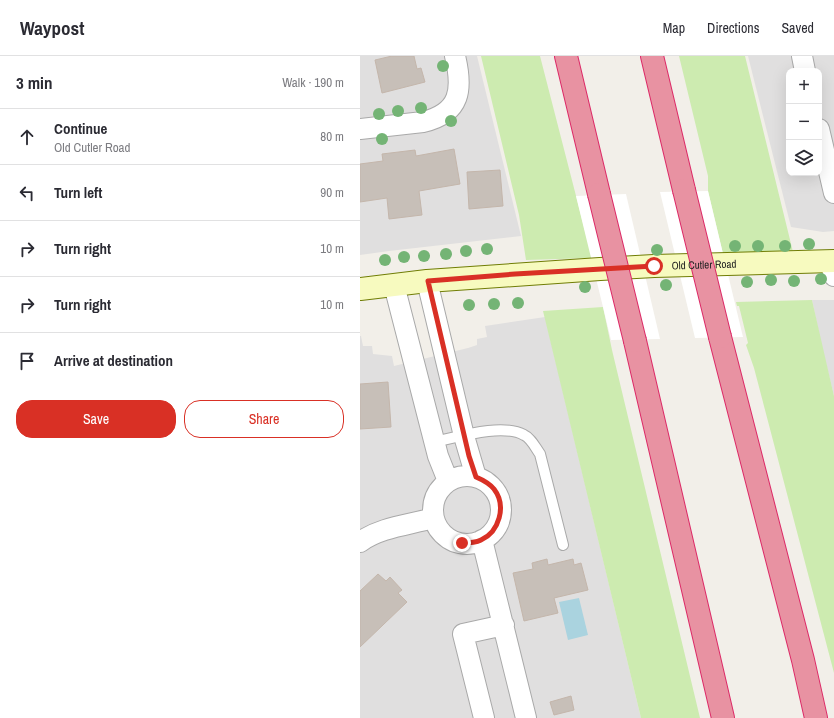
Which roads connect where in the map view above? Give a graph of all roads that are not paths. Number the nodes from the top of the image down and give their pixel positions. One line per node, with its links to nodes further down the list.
1 (455, 56): 6 (street)
2 (566, 56): 27 (highway, bridge)
3 (652, 56): 24 (highway, bridge)
4 (802, 56): 5 (street)
5 (804, 68)
6 (360, 129)
7 (822, 140): 8 (street)
8 (834, 193)
9 (833, 266): 10 (street, Old Cutler Road)
10 (428, 281): 11 (street, Old Cutler Road); 13 (street)
11 (394, 285): 12 (street, Old Cutler Road); 14 (street)
12 (360, 289)
13 (448, 371): 14 (street); 15 (street)
14 (418, 378): 16 (street)
15 (464, 436): 16 (lane); 17 (street); 22 (lane)
16 (434, 442): 18 (street)
17 (476, 477): 18 (street); 21 (street)
18 (448, 481): 19 (street)
19 (433, 518): 20 (street); 21 (street)
20 (361, 539)
21 (482, 540): 23 (street)
22 (563, 545)
23 (504, 625): 25 (street); 26 (street)
24 (803, 660): 28 (highway); 29 (highway)
25 (484, 718)
26 (524, 718)
27 (724, 718)
28 (816, 718)
29 (821, 718)

